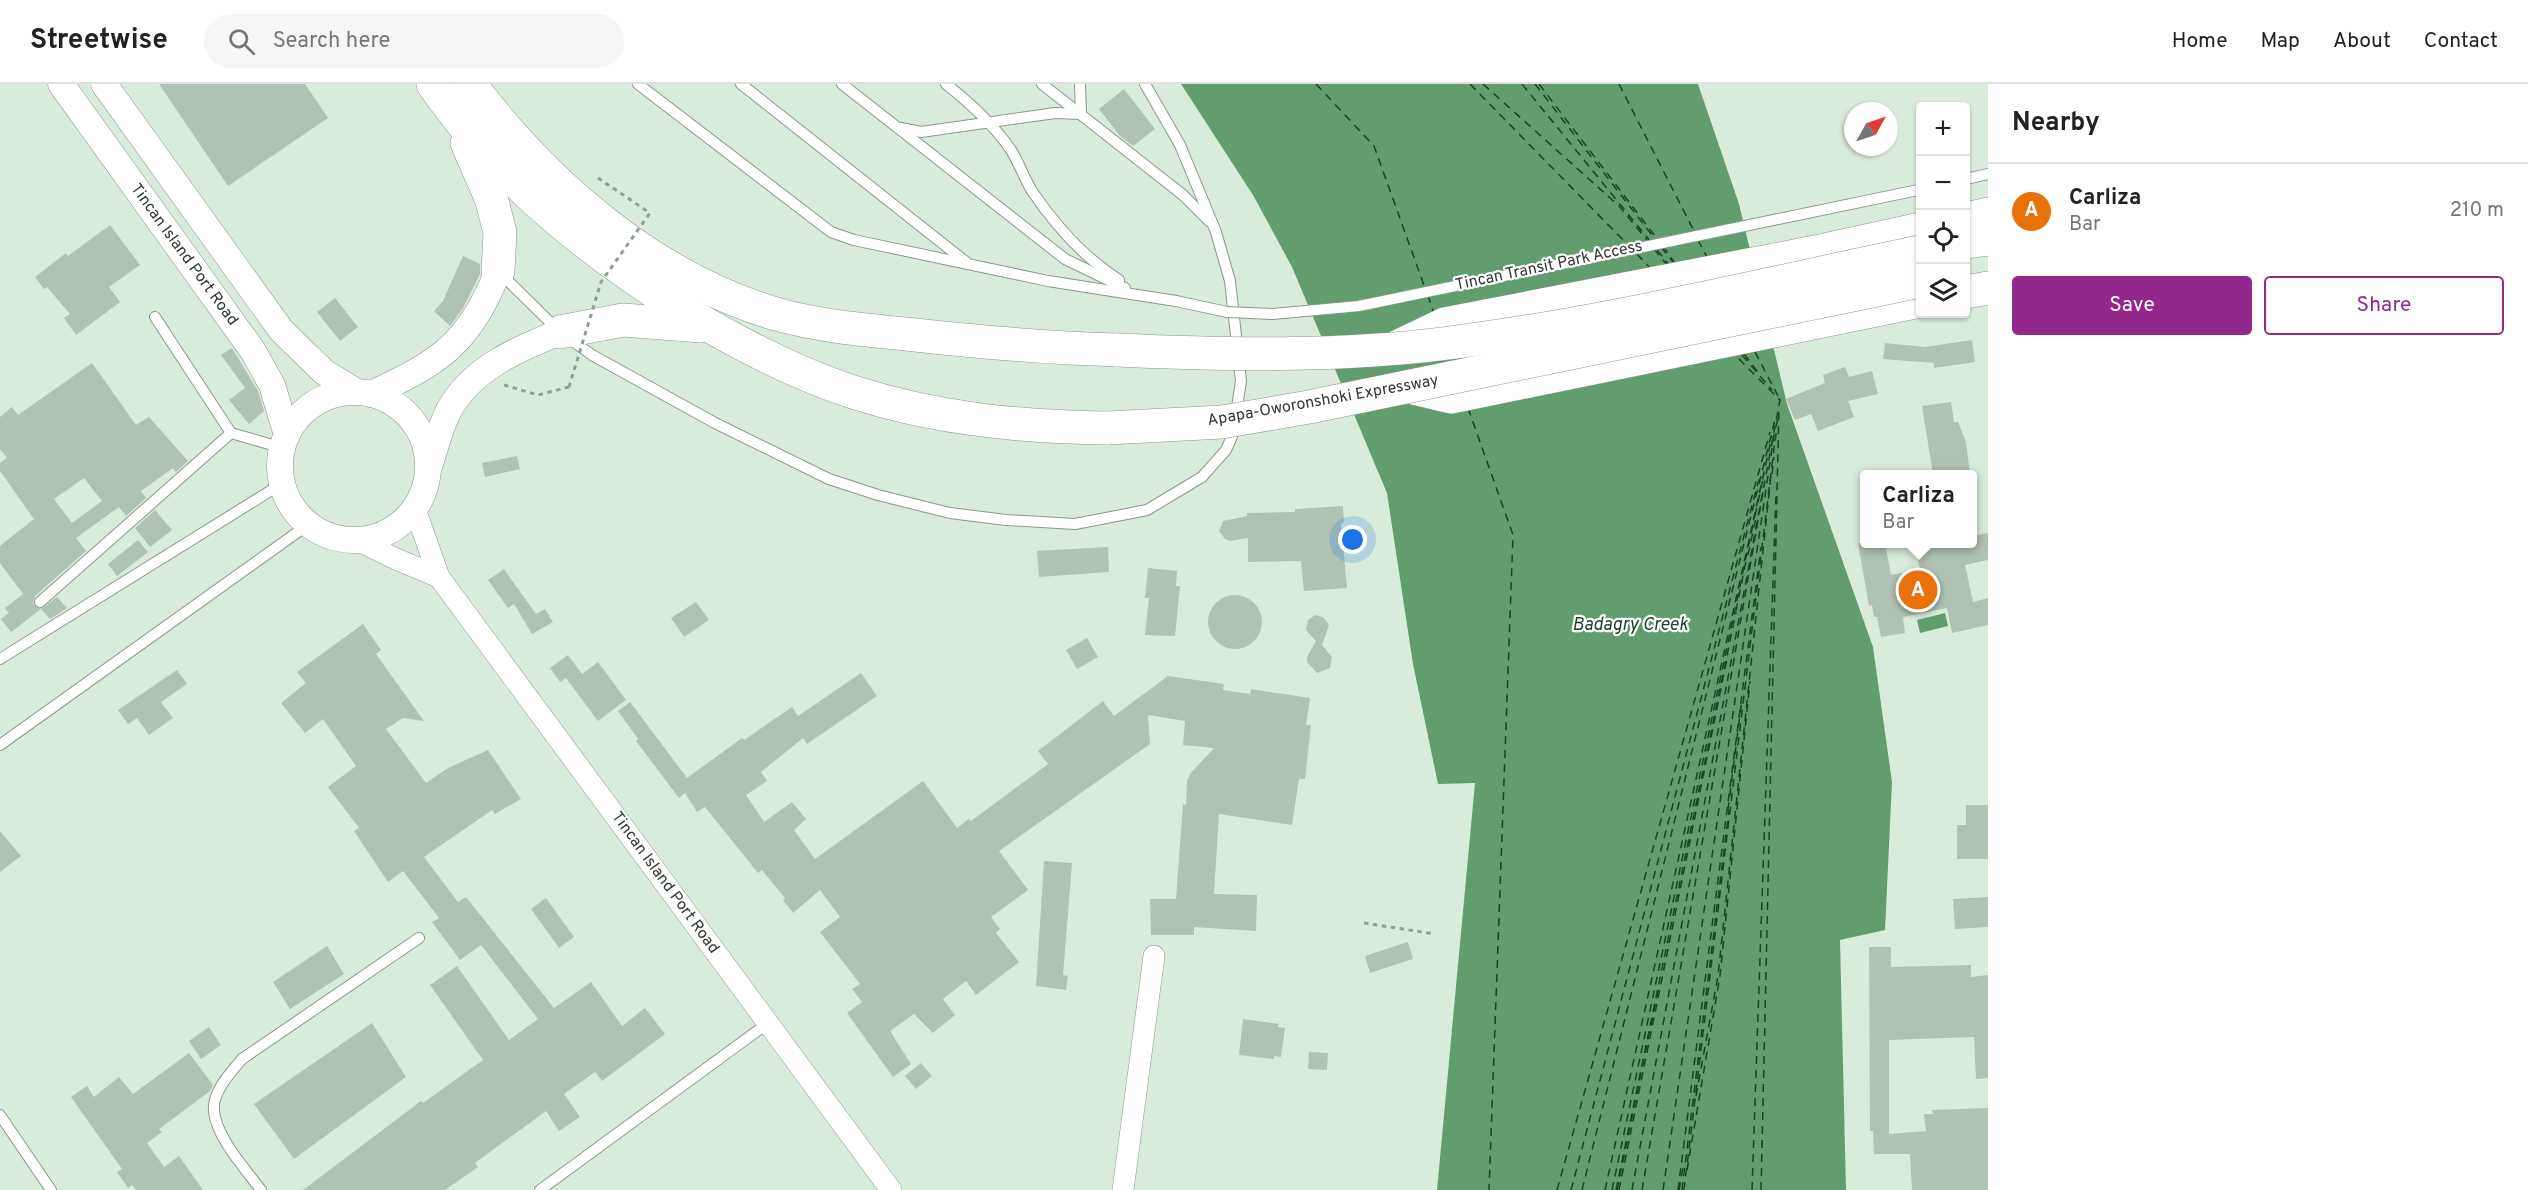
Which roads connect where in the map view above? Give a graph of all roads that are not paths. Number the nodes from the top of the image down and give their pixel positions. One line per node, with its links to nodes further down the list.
1 (61, 84): 42 (street, Tincan Island Port Road)
2 (104, 84): 40 (street, Tincan Island Port Road)
3 (433, 84): 13 (highway, Apapa-Oworonshoki Expressway)
4 (470, 84): 38 (highway, bridge)
5 (638, 84): 26 (lane)
6 (741, 84): 26 (lane)
7 (842, 84): 15 (lane)
8 (946, 84): 14 (lane)
9 (1042, 84): 12 (lane)
10 (1080, 84): 12 (lane)
11 (1145, 84): 22 (lane)
12 (1081, 114): 14 (lane); 22 (lane)
13 (455, 116): 28 (highway); 36 (highway, Apapa-Oworonshoki Expressway)
14 (988, 123): 15 (lane); 33 (lane)
15 (894, 126): 33 (lane)
16 (1988, 174): 17 (lane)
17 (1970, 178)
18 (1916, 191): 33 (lane, Tincan Transit Park Access, bridge)
19 (1988, 214): 20 (highway)
20 (1970, 218)
21 (1916, 230): 38 (highway)
22 (1216, 232): 37 (lane)
23 (1988, 239): 24 (highway)
24 (1970, 241)
25 (1916, 253): 38 (highway, bridge)
26 (968, 264): 33 (lane)
27 (1988, 270): 29 (highway)
28 (498, 271): 37 (lane); 40 (street)
29 (1970, 272)
30 (1916, 282): 39 (highway, Apapa-Oworonshoki Expressway, bridge)
31 (1988, 288): 32 (highway)
32 (1970, 291)
33 (1142, 295)
34 (1916, 302): 39 (highway)
35 (155, 317): 41 (lane)
36 (711, 327): 37 (highway); 39 (highway, Apapa-Oworonshoki Expressway, bridge)
37 (560, 332): 43 (street)
38 (1395, 348)
39 (1409, 387)
40 (363, 393): 42 (street); 43 (street)
41 (231, 433): 42 (lane); 49 (lane)
42 (285, 442): 44 (street)
43 (428, 470): 45 (street)
44 (283, 483): 46 (street); 50 (lane)
45 (415, 509): 47 (street); 48 (street, Tincan Island Port Road)
46 (309, 524): 47 (street); 51 (lane)
47 (357, 540): 48 (street, Tincan Island Port Road)
48 (439, 577): 54 (street, Tincan Island Port Road)
49 (40, 602)
50 (0, 659)
51 (0, 745)
52 (419, 938): 57 (lane)
53 (1154, 956): 60 (street)
54 (768, 1023): 58 (lane); 59 (street, Tincan Island Port Road)
55 (0, 1115): 56 (lane)
56 (51, 1190)
57 (261, 1190)
58 (540, 1190)
59 (891, 1190)
60 (1123, 1190)

